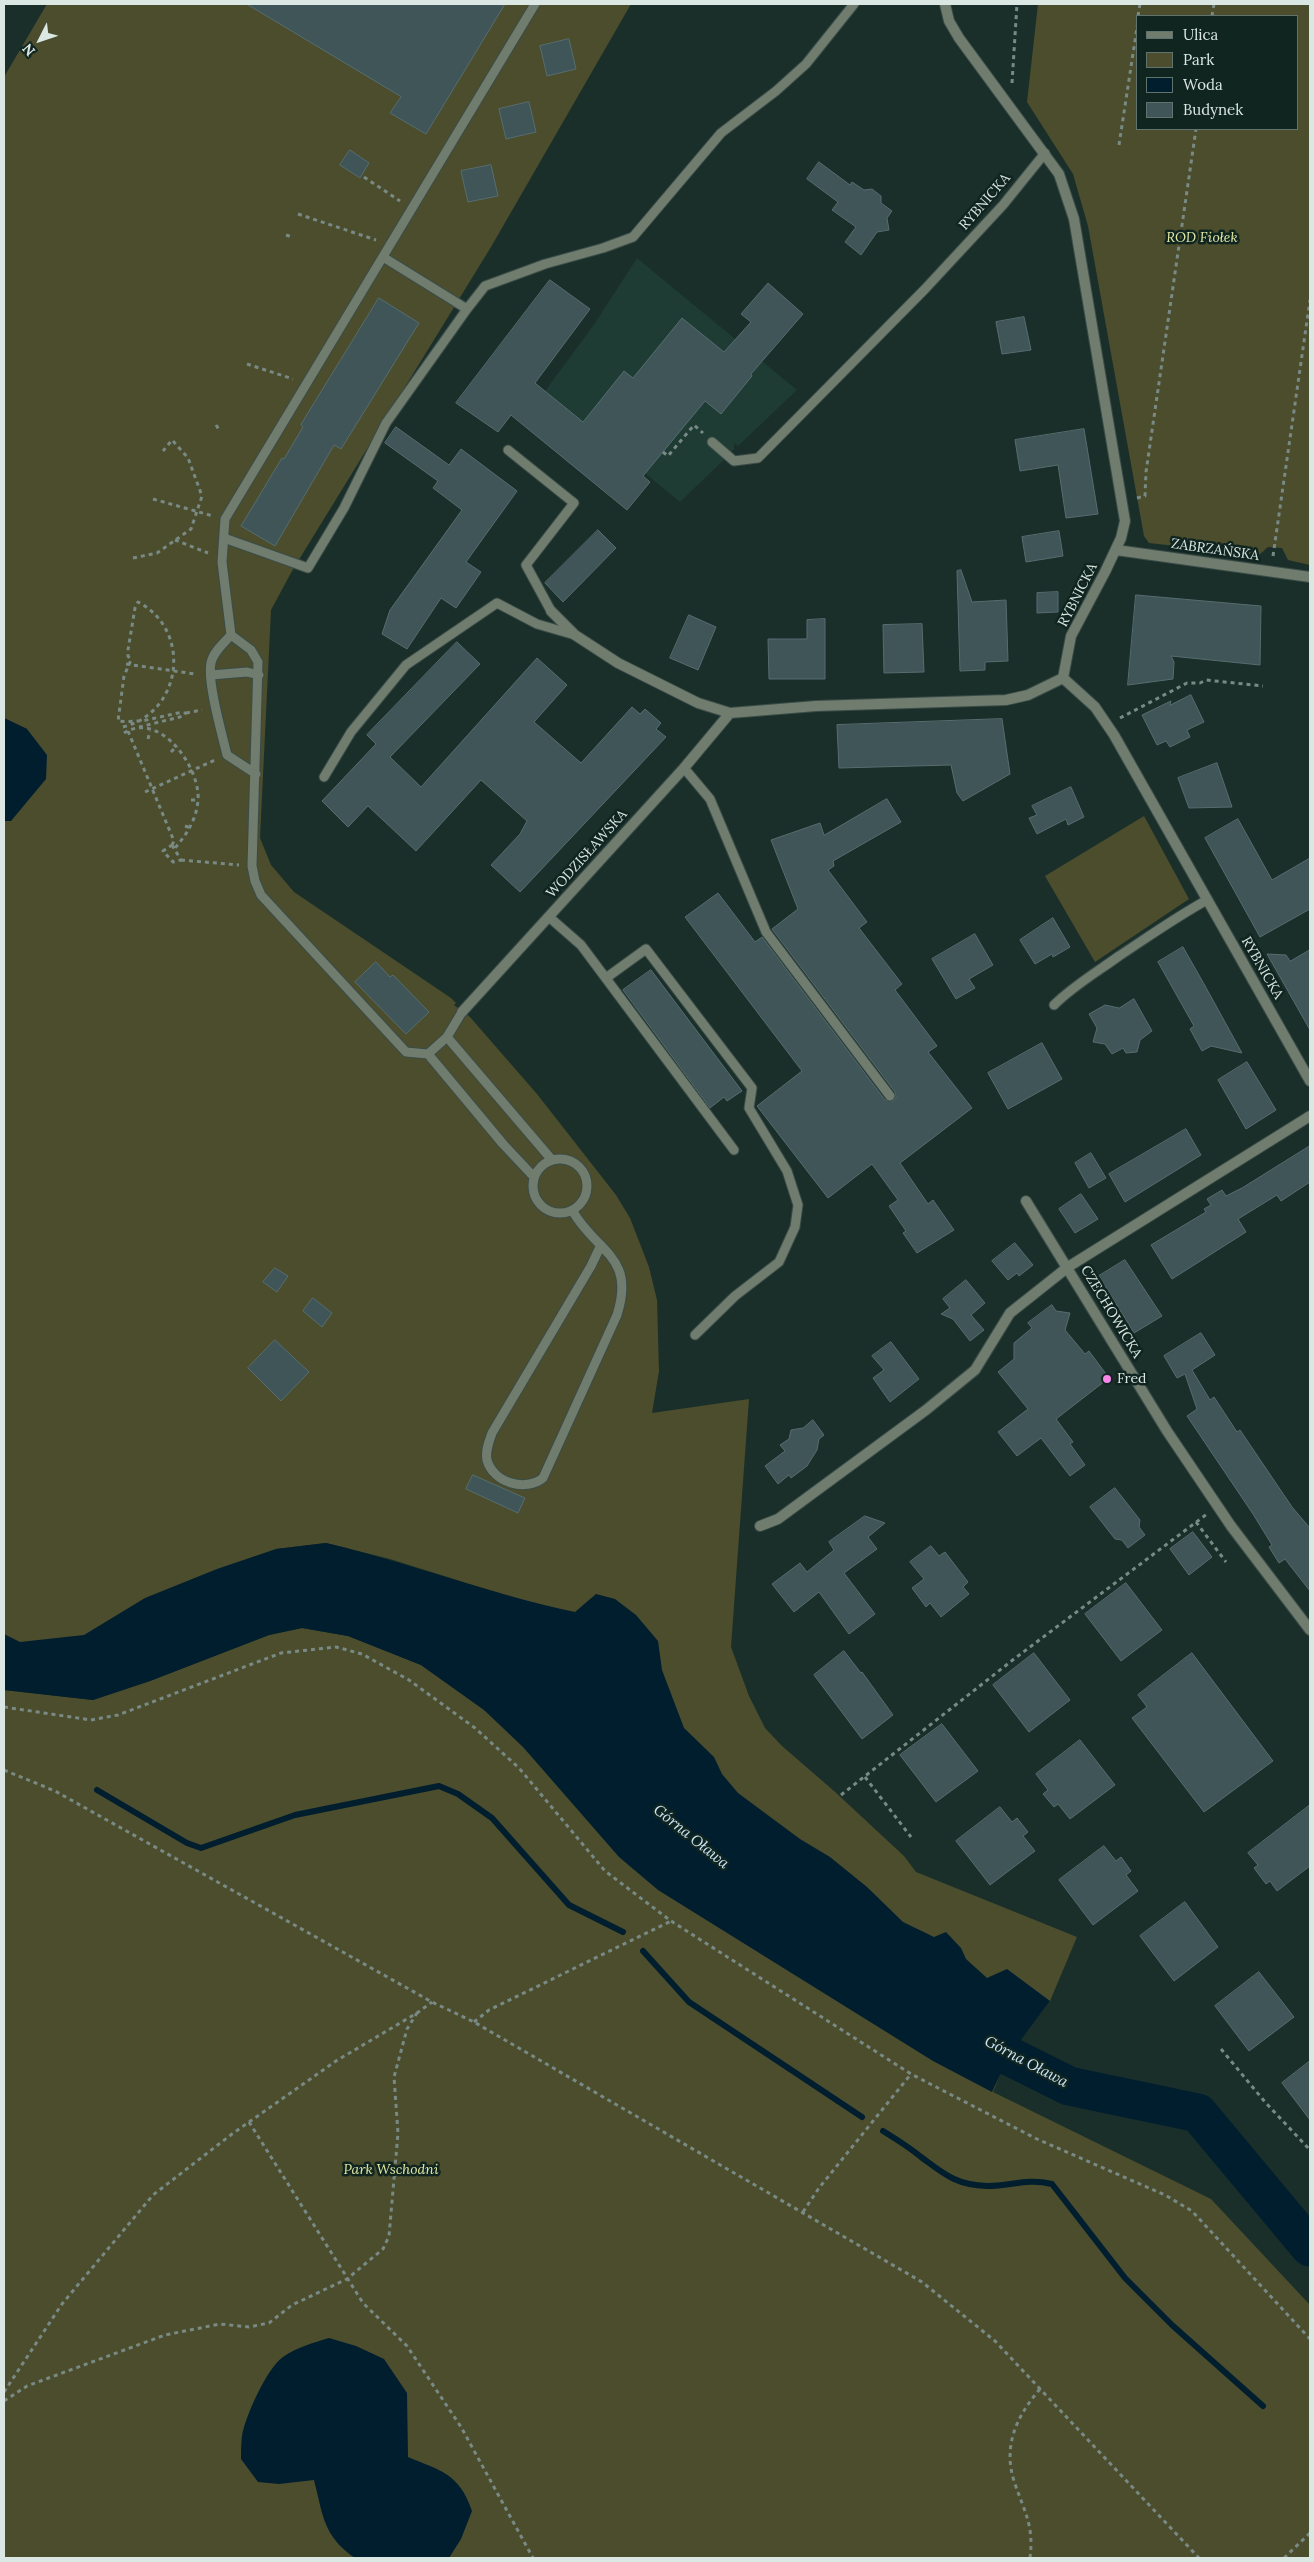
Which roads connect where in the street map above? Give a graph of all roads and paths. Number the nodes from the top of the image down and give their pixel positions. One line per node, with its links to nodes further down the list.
1 (535, 4): 15 (lane)
2 (854, 4): 17 (lane)
3 (945, 4): 9 (street, RYBNICKA)
4 (1017, 4): 6 (path)
5 (1136, 34): 8 (path)
6 (1011, 88)
7 (1196, 130): 26 (path)
8 (1119, 145)
9 (1045, 153): 22 (lane, RYBNICKA); 32 (street, RYBNICKA)
10 (364, 177): 11 (path)
11 (401, 205)
12 (298, 214): 15 (path)
13 (286, 235): 14 (path)
14 (292, 238)
15 (383, 257): 17 (lane); 29 (lane)
16 (1310, 300): 31 (path)
17 (467, 309): 29 (lane)
18 (247, 364): 19 (path)
19 (299, 381)
20 (216, 426): 21 (path)
21 (220, 431)
22 (712, 442): 25 (path)
23 (508, 450): 36 (lane)
24 (163, 451): 28 (path)
25 (663, 452)
26 (1136, 498)
27 (152, 499): 28 (path)
28 (197, 512): 30 (path)
29 (224, 538): 37 (lane)
30 (175, 540): 33 (path); 34 (path)
31 (1274, 548)
32 (1116, 550): 35 (street, ZABRZAŃSKA); 43 (street, RYBNICKA)
33 (214, 552)
34 (133, 558)
35 (1310, 577)
36 (551, 610): 38 (street)
37 (231, 635): 41 (lane); 42 (lane)
38 (575, 635): 47 (street); 62 (lane)
39 (128, 664): 40 (path); 40 (path); 49 (path)
40 (174, 671): 42 (path); 49 (path)
41 (259, 675): 42 (lane); 61 (lane)
42 (211, 676): 58 (lane)
43 (1063, 678): 47 (street); 72 (street, RYBNICKA)
44 (1263, 686): 48 (path)
45 (210, 709): 46 (path)
46 (186, 713): 49 (path); 51 (path)
47 (730, 713): 59 (street, WODZISŁAWSKA)
48 (1117, 719)
49 (136, 721): 50 (path)
50 (123, 727)
51 (139, 727): 52 (path); 53 (path)
52 (150, 730): 55 (path); 56 (path)
53 (128, 731): 54 (path); 63 (path)
54 (124, 733)
55 (148, 739)
56 (177, 746): 57 (path); 60 (path)
57 (171, 752)
58 (227, 755): 60 (path); 61 (lane)
59 (684, 768): 73 (street, WODZISŁAWSKA); 80 (lane)
60 (193, 770): 63 (path); 66 (path)
61 (256, 774): 71 (lane)
62 (324, 777)
63 (153, 788): 64 (path); 69 (path)
64 (145, 792)
65 (191, 800): 66 (path)
66 (198, 800): 68 (path)
67 (185, 826): 68 (path)
68 (190, 828): 69 (path)
69 (174, 847): 70 (path); 70 (path)
70 (181, 860): 71 (path)
71 (252, 866): 78 (lane)
72 (1207, 900): 75 (lane); 79 (street, RYBNICKA)
73 (549, 917): 74 (lane); 76 (street, WODZISŁAWSKA)
74 (606, 978): 82 (lane); 89 (lane)
75 (1054, 1005)
76 (462, 1012): 77 (lane)
77 (447, 1037): 78 (lane); 83 (lane)
78 (428, 1054): 84 (lane)
79 (1310, 1081)
80 (890, 1096)
81 (1310, 1116): 88 (street, CZECHOWICKA)
82 (734, 1150)
83 (552, 1160): 84 (lane); 86 (lane)
84 (534, 1177): 86 (lane)
85 (1026, 1201): 88 (street)
86 (572, 1210): 87 (lane)
87 (601, 1245): 87 (lane)
88 (1068, 1268): 90 (street); 92 (street, CZECHOWICKA)
89 (695, 1335)
90 (760, 1526)
91 (1226, 1562): 95 (path)
92 (1310, 1630)
93 (4, 1707): 98 (path)
94 (4, 1770): 99 (path)
95 (865, 1777): 96 (path); 97 (path)
96 (841, 1795)
97 (911, 1837)
98 (671, 1921): 101 (path); 103 (path)
99 (432, 2002): 100 (path); 101 (path)
100 (417, 2013): 104 (path); 107 (path)
101 (474, 2022): 106 (path)
102 (1221, 2049): 105 (path)
103 (911, 2074): 106 (path); 108 (path)
104 (249, 2122): 107 (path); 110 (path)
105 (1310, 2150)
106 (803, 2212): 109 (path)
107 (347, 2279): 111 (path); 113 (path)
108 (1310, 2339)
109 (1040, 2389): 114 (path); 115 (path)
110 (4, 2392)
111 (4, 2401)
112 (1310, 2533): 116 (path)
113 (534, 2558)
114 (1030, 2558)
115 (1199, 2558)
116 (1284, 2558)

